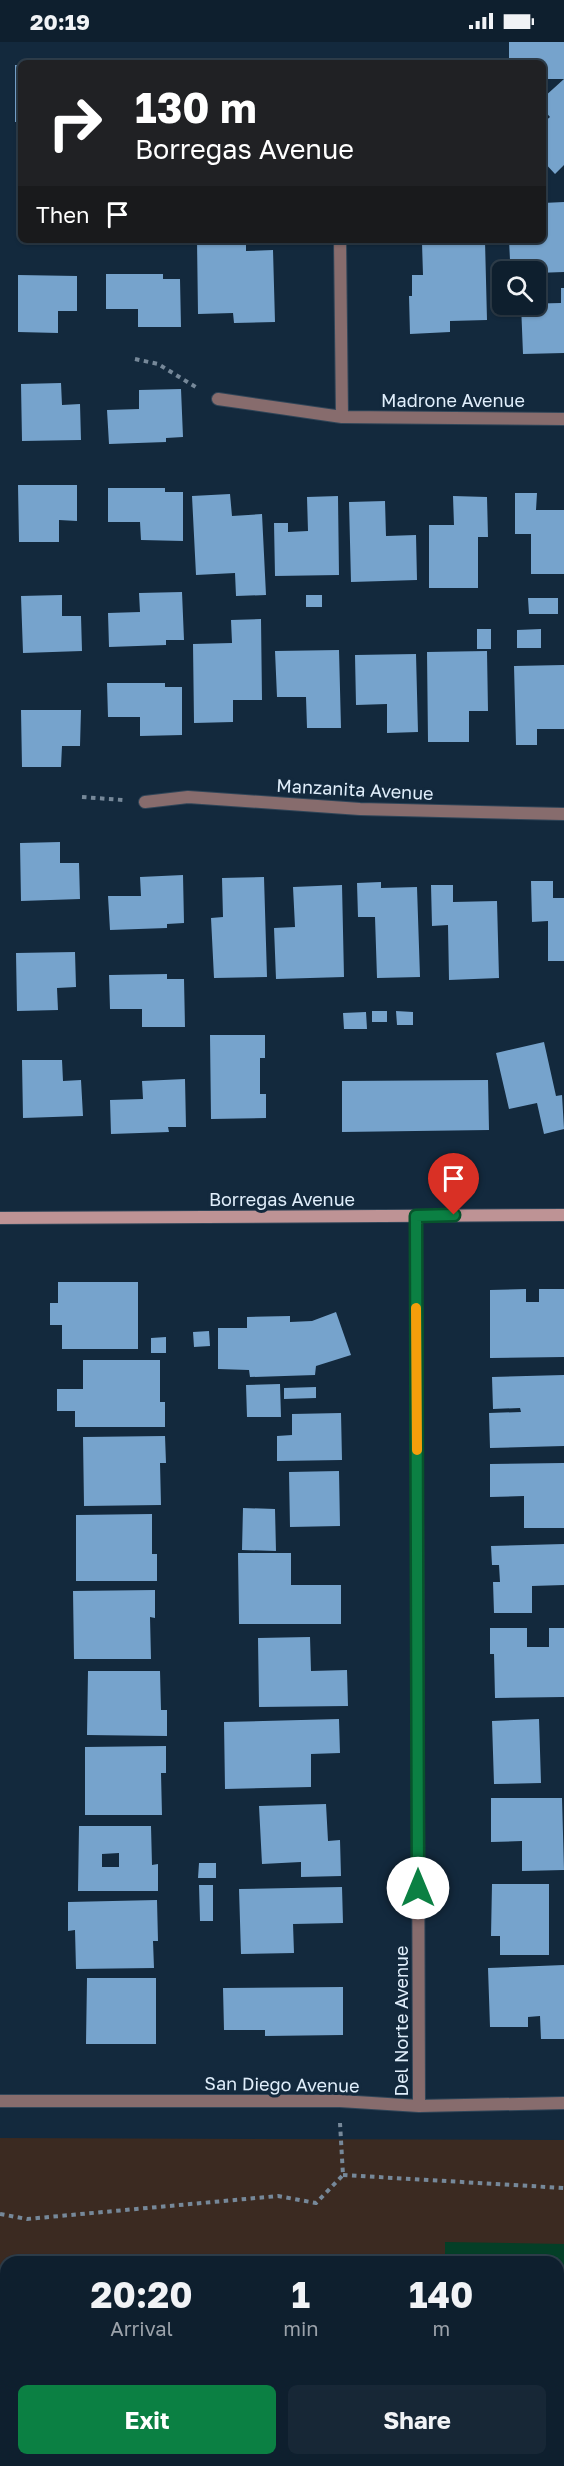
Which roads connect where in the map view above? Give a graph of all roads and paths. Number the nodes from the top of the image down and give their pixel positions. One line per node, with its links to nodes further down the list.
1 (339, 243): 4 (street)
2 (135, 359): 3 (path)
3 (218, 399): 4 (street, Madrone Avenue)
4 (342, 417): 5 (street, Madrone Avenue)
5 (564, 419)
6 (82, 797): 7 (path)
7 (145, 802): 8 (street, Manzanita Avenue)
8 (564, 814)
9 (564, 1215): 10 (street, Borregas Avenue)
10 (416, 1216): 11 (street, Borregas Avenue); 15 (street, Del Norte Avenue)
11 (0, 1218)
12 (340, 2101): 13 (street, San Diego Avenue); 15 (street, San Diego Avenue); 16 (path)
13 (0, 2102)
14 (564, 2103): 15 (street, San Diego Avenue)
15 (419, 2106)
16 (343, 2175): 17 (path); 18 (path)
17 (564, 2188)
18 (0, 2214)

